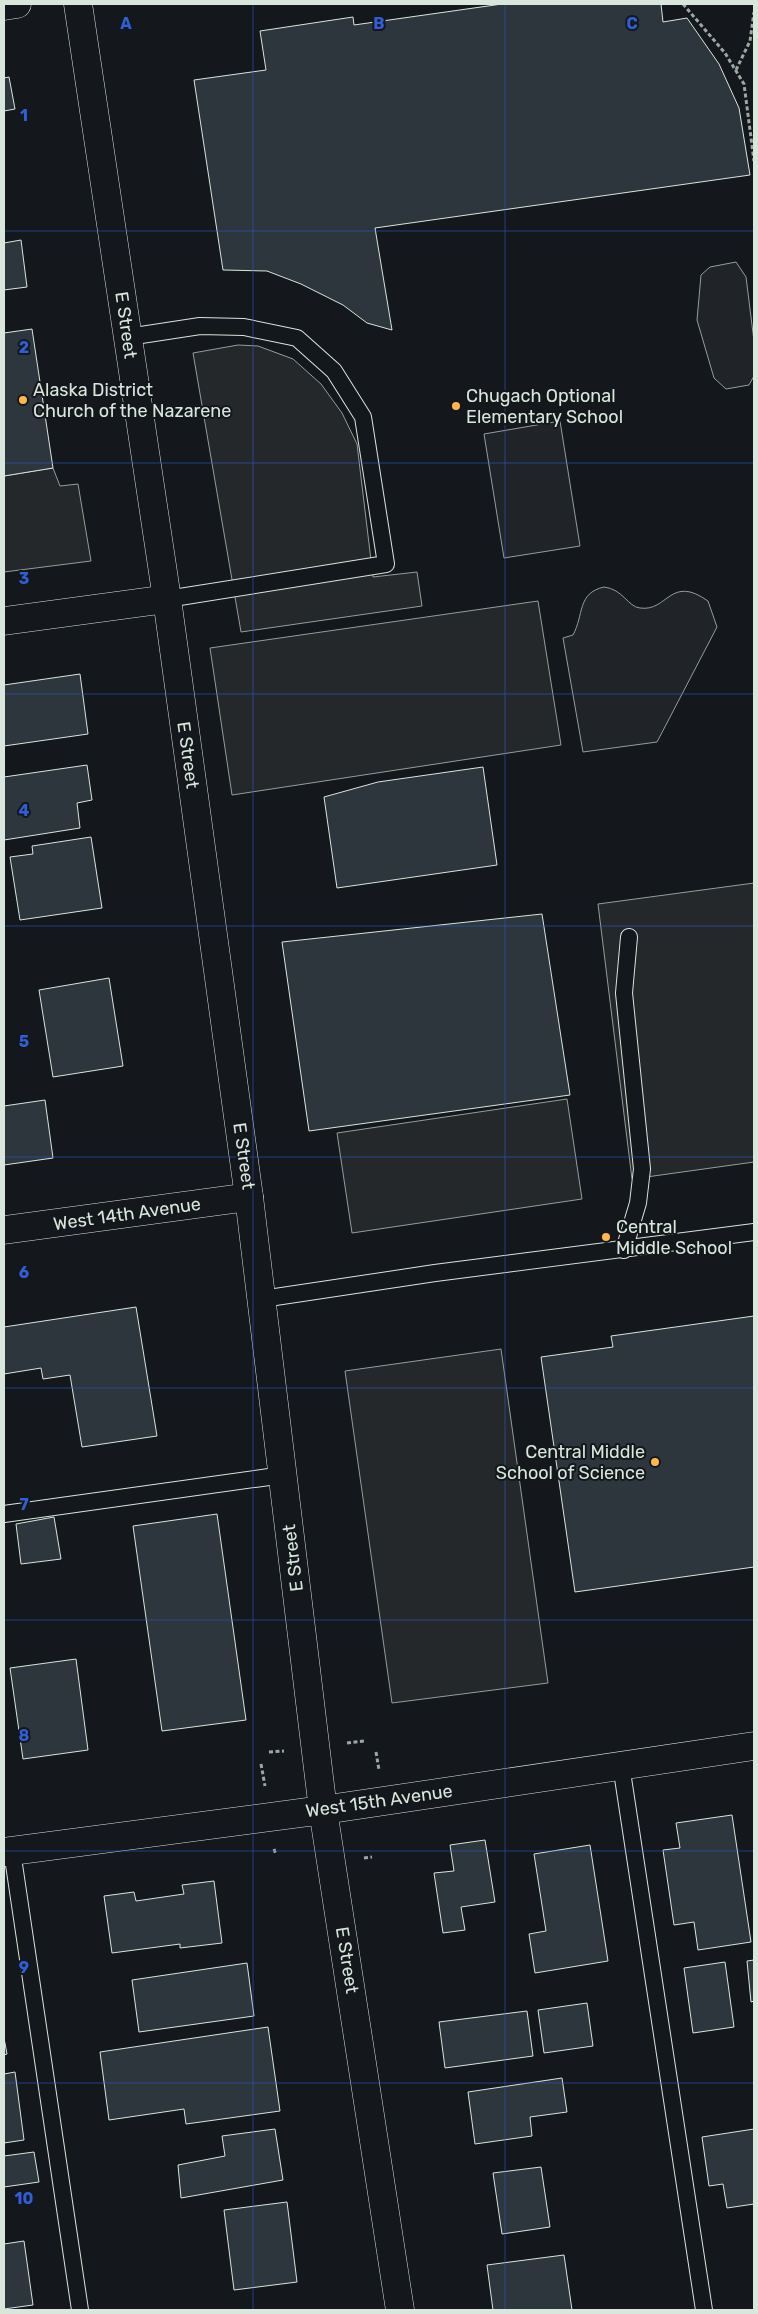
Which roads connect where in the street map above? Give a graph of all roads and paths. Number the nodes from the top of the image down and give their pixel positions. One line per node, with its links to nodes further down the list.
1 (17, 4): 4 (street)
2 (78, 4): 8 (street, E Street)
3 (684, 4): 6 (path)
4 (4, 6)
5 (754, 12): 6 (path)
6 (736, 71): 7 (path)
7 (754, 161)
8 (128, 337): 9 (street, E Street); 9 (lane)
9 (167, 600): 10 (street); 12 (street, E Street)
10 (4, 621)
11 (629, 937): 15 (lane)
12 (249, 1197): 13 (street, West 14th Avenue); 16 (street, E Street)
13 (4, 1230)
14 (754, 1232): 15 (lane)
15 (624, 1250): 16 (lane)
16 (262, 1299): 17 (street, E Street)
17 (283, 1475): 18 (lane); 21 (street, E Street)
18 (4, 1514)
19 (754, 1746): 20 (street, West 15th Avenue)
20 (621, 1765): 21 (street, West 15th Avenue); 25 (lane)
21 (324, 1810): 22 (street, West 15th Avenue); 24 (street, E Street)
22 (8, 1852): 23 (lane)
23 (80, 2310)
24 (400, 2310)
25 (704, 2310)

